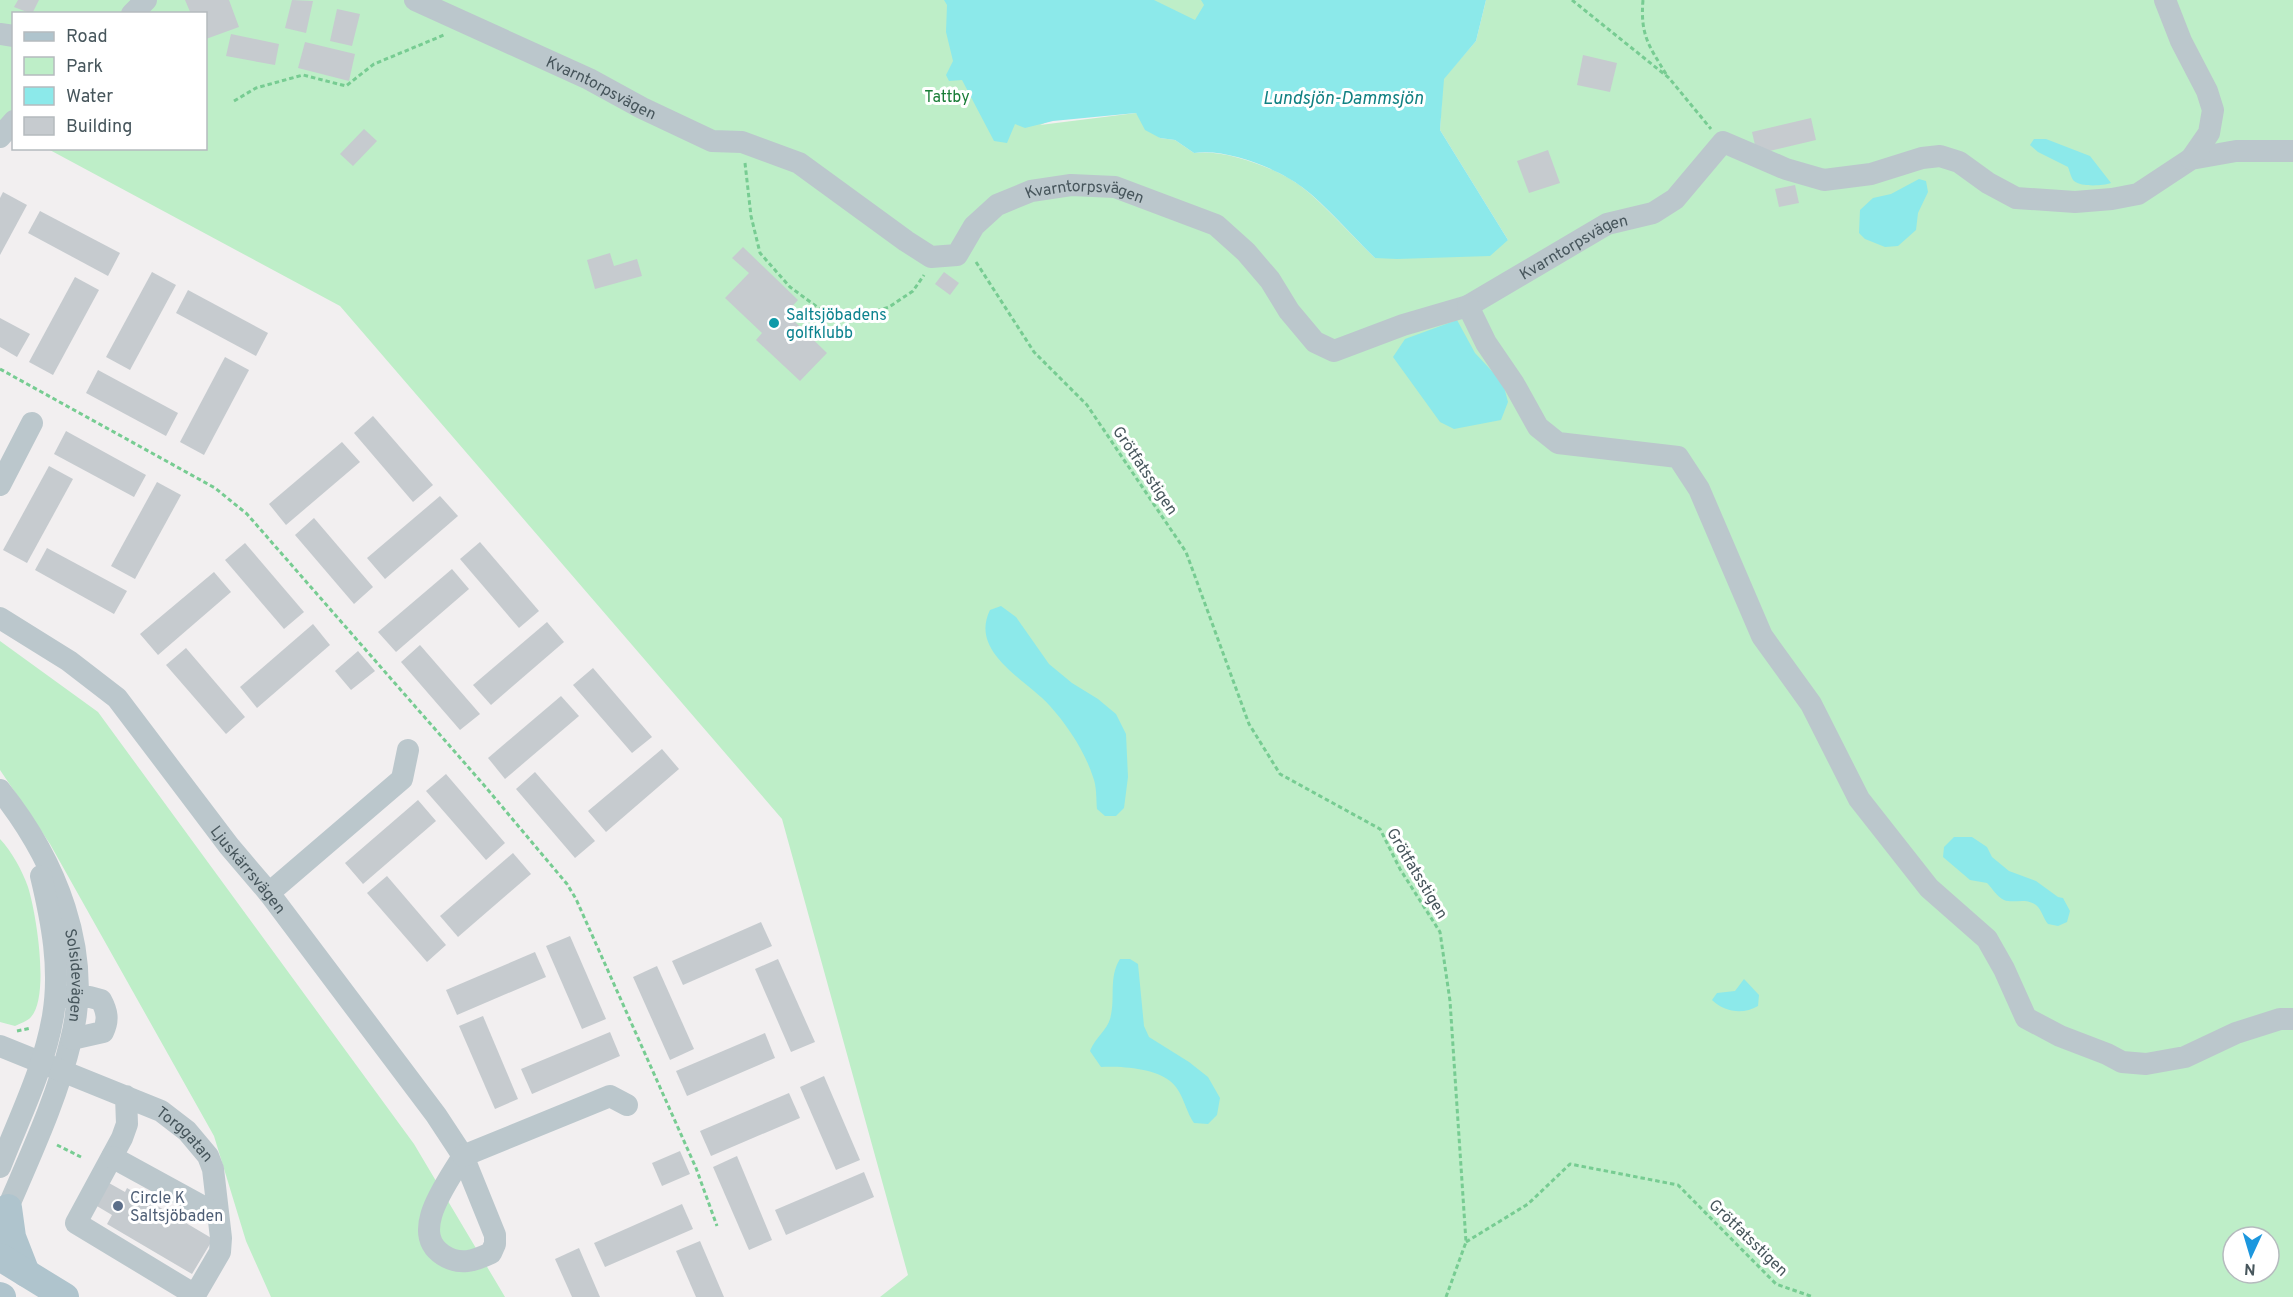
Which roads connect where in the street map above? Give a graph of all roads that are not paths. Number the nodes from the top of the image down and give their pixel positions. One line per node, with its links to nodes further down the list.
1 (146, 0): 4 (street)
2 (415, 0): 9 (street, Kvarntorpsvägen)
3 (2164, 0): 8 (street)
4 (134, 12)
5 (12, 123): 6 (street)
6 (0, 137)
7 (2293, 151): 8 (street)
8 (2191, 159): 9 (street, Kvarntorpsvägen)
9 (1468, 306): 17 (street)
10 (32, 423): 11 (street)
11 (0, 485)
12 (0, 618): 15 (street, Ljuskärrsvägen)
13 (408, 750): 15 (street)
14 (0, 790): 16 (street, Solsidevägen)
15 (269, 893): 23 (street, Ljuskärrsvägen)
16 (66, 996): 18 (street, Solsidevägen); 18 (street); 20 (street, Solsidevägen)
17 (2293, 1019)
18 (72, 1039): 21 (street, Solsidevägen)
19 (0, 1046): 20 (street, Torggatan)
20 (41, 1062): 21 (street, Torggatan); 25 (street, Solsidevägen)
21 (63, 1070): 22 (street, Torggatan); 27 (street, Solsidevägen)
22 (126, 1096): 24 (street, Torggatan); 26 (street, Torggatan)
23 (627, 1106)
24 (117, 1148): 26 (street); 26 (street, Torggatan)
25 (0, 1167)
26 (217, 1205)
27 (4, 1218): 29 (main road)
28 (0, 1257): 29 (main road)
29 (26, 1273): 30 (main road)
30 (65, 1297)

